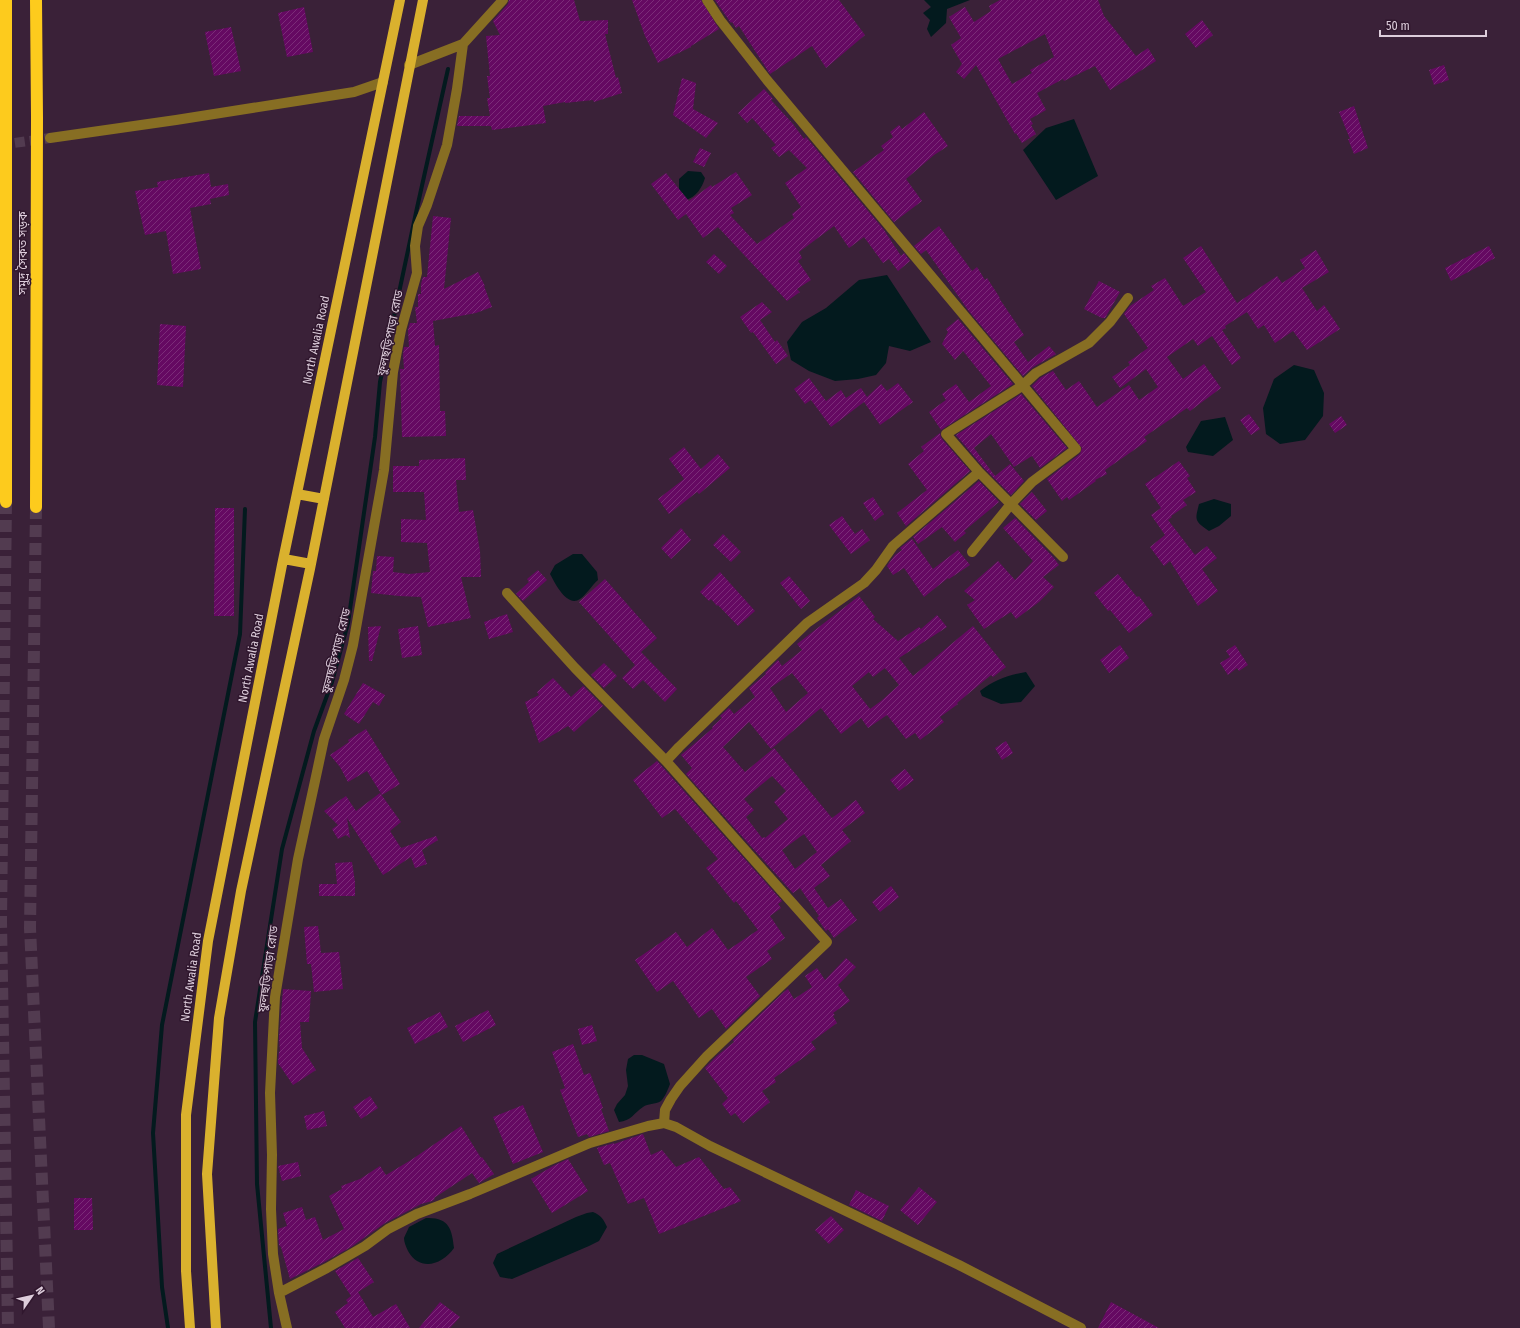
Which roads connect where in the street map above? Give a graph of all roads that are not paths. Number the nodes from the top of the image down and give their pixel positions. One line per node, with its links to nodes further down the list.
1 (6, 0): 18 (highway, সমুদ্র সৈকত সড়ক)
2 (36, 0): 20 (highway, সমুদ্র সৈকত সড়ক)
3 (400, 0): 11 (main road, North Awalia Road)
4 (423, 0): 8 (main road)
5 (426, 0): 8 (main road)
6 (503, 0): 9 (street)
7 (707, 0): 14 (street)
8 (421, 11): 10 (main road)
9 (462, 44): 10 (street); 28 (street, ফুলছড়িপাড়া রোড)
10 (409, 64): 17 (main road)
11 (382, 82): 12 (street); 16 (main road, North Awalia Road)
12 (50, 138)
13 (1128, 298): 14 (street)
14 (1022, 386): 15 (street); 19 (street)
15 (980, 472): 19 (street); 26 (street)
16 (297, 494): 17 (main road); 23 (main road, North Awalia Road)
17 (324, 499): 24 (main road)
18 (6, 502)
19 (1011, 504): 21 (street); 22 (street)
20 (36, 507)
21 (972, 552)
22 (1063, 557)
23 (284, 559): 24 (main road); 29 (main road, North Awalia Road)
24 (311, 564): 30 (main road)
25 (507, 593): 26 (street)
26 (666, 761): 27 (street)
27 (664, 1123): 28 (street); 32 (street)
28 (279, 1293): 31 (street, ফুলছড়িপাড়া রোড)
29 (190, 1328)
30 (216, 1328)
31 (287, 1328)
32 (1081, 1328)

